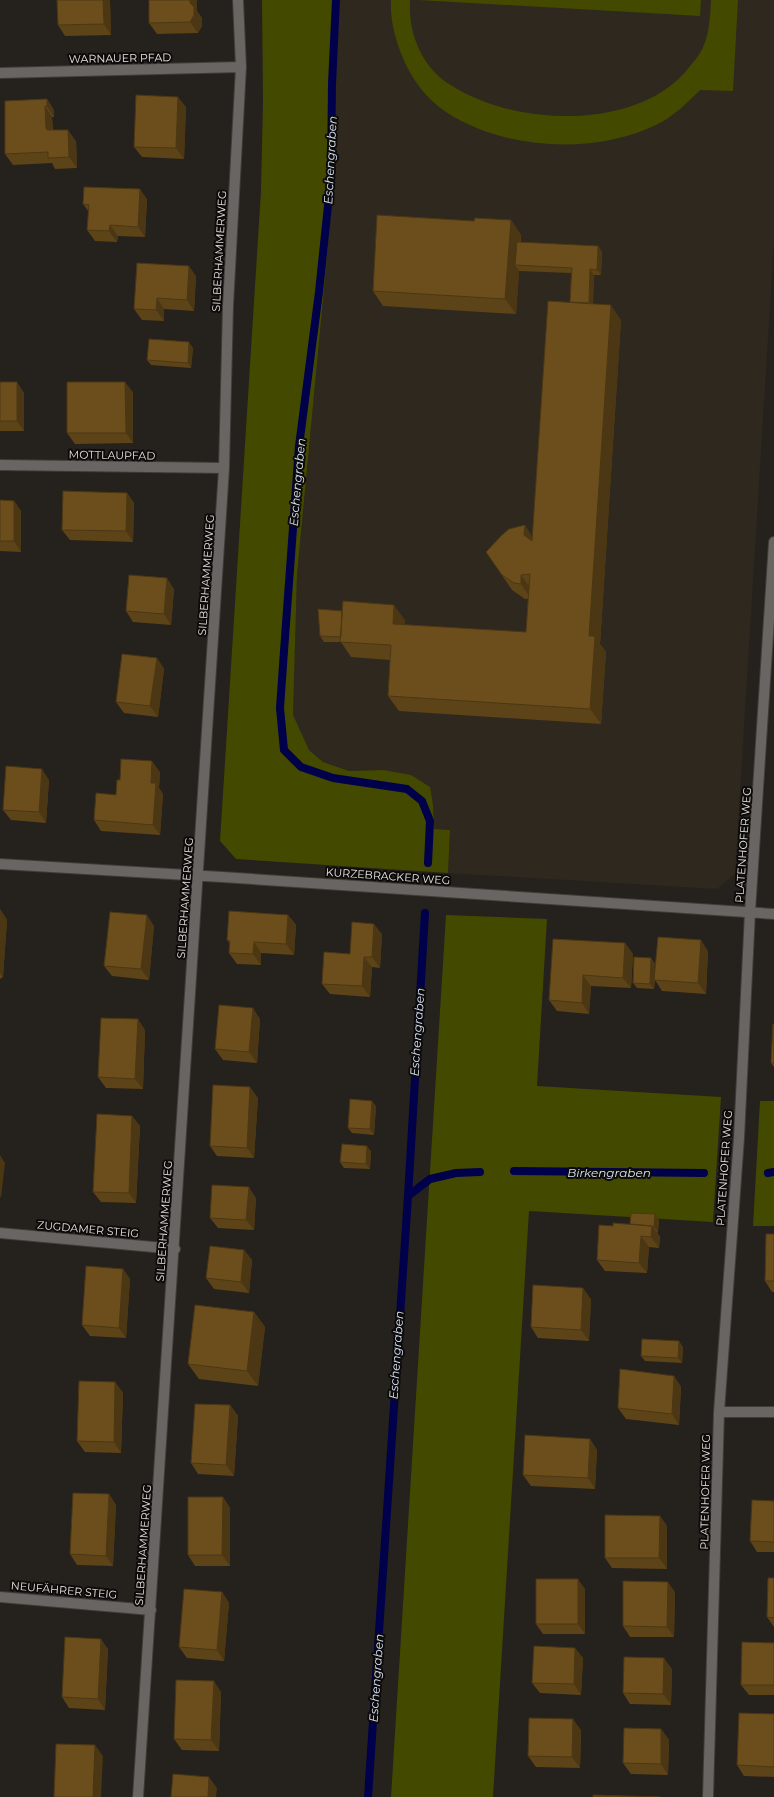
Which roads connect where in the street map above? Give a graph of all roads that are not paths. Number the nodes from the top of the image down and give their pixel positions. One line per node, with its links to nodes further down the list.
1 (238, 0): 2 (street, SILBERHAMMERWEG)
2 (241, 67): 3 (street, WARNAUER PFAD); 5 (street, SILBERHAMMERWEG)
3 (0, 73)
4 (0, 465): 5 (street, MOTTLAUPFAD)
5 (224, 468): 8 (street, SILBERHAMMERWEG)
6 (774, 542): 9 (street, PLATENHOFER WEG)
7 (0, 864): 8 (street, KURZEBRACKER WEG)
8 (198, 876): 9 (street, KURZEBRACKER WEG); 12 (street, SILBERHAMMERWEG)
9 (750, 912): 10 (street, KURZEBRACKER WEG); 13 (street, PLATENHOFER WEG)
10 (774, 914)
11 (0, 1233): 12 (street, ZUGDAMER STEIG)
12 (175, 1249): 16 (street, SILBERHAMMERWEG)
13 (719, 1412): 14 (street); 18 (street, PLATENHOFER WEG)
14 (774, 1412)
15 (0, 1597): 16 (street, NEUFÄHRER STEIG)
16 (151, 1610): 17 (street, SILBERHAMMERWEG)
17 (138, 1797)
18 (708, 1797)

